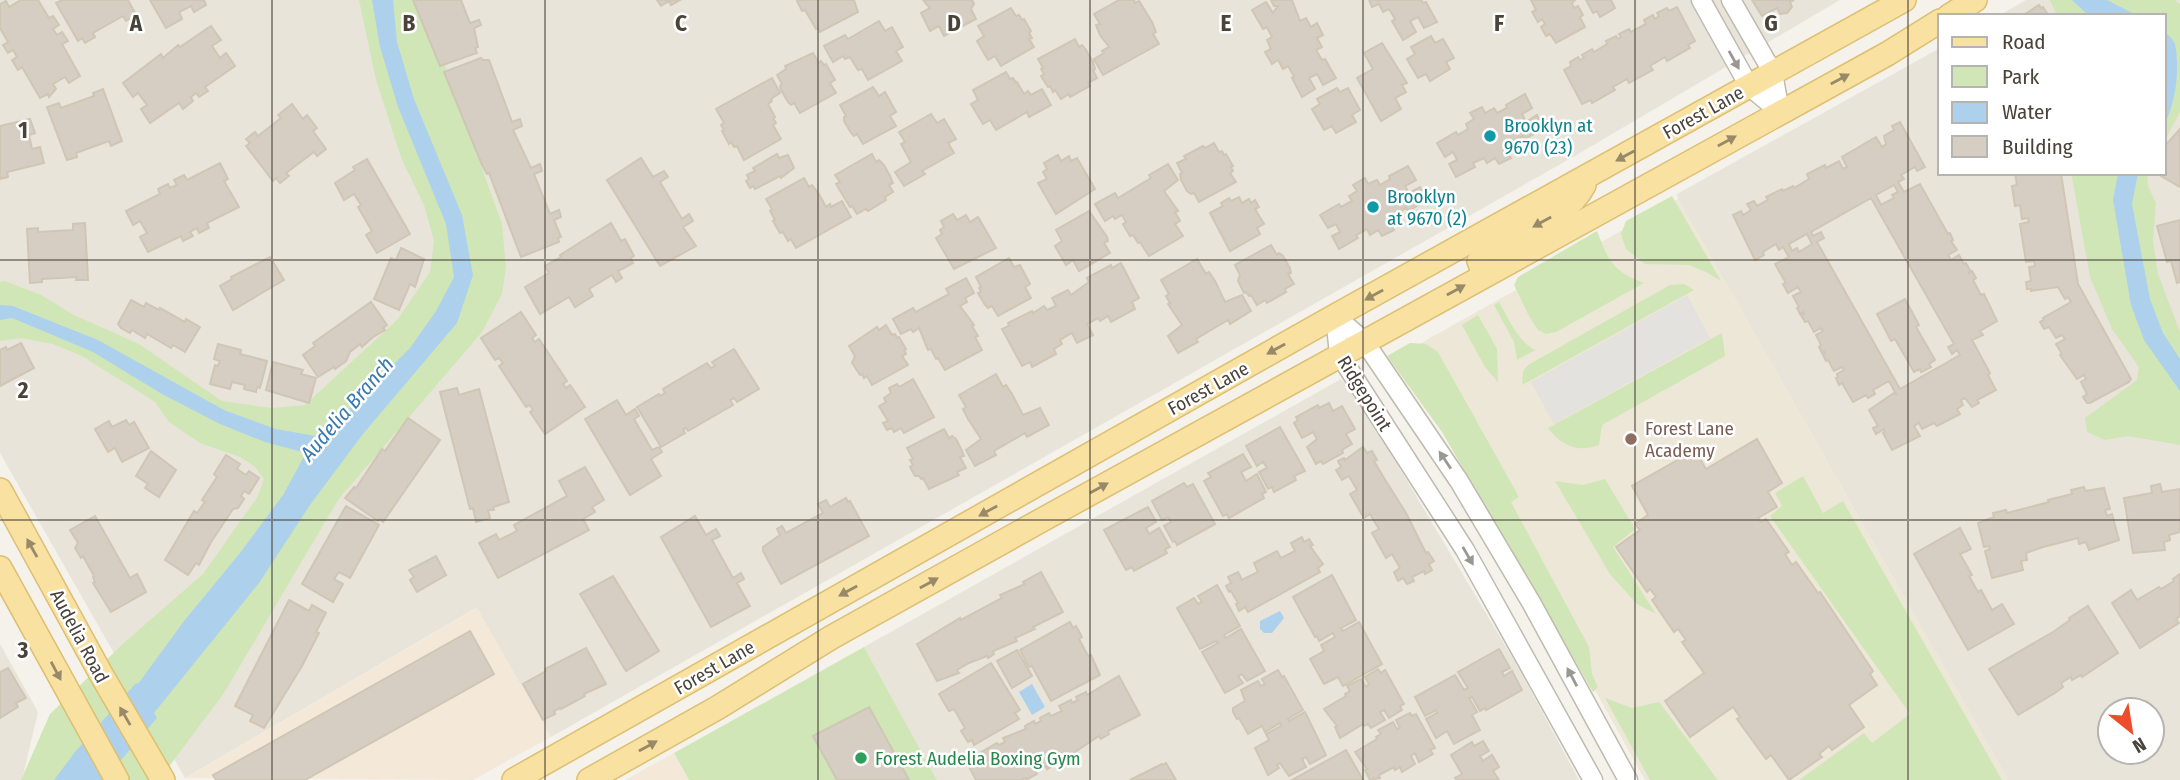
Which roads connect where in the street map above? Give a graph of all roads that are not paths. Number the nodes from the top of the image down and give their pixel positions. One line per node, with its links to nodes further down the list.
1 (1701, 0): 8 (street, one-way to 8)
2 (1731, 0): 7 (street)
3 (1904, 0): 7 (main road, Forest Lane)
4 (1975, 0): 5 (main road)
5 (1952, 14)
6 (1938, 22): 9 (main road, Forest Lane, one-way to 6)
7 (1773, 73): 8 (main road, Forest Lane); 9 (street)
8 (1749, 86): 9 (street); 10 (main road, Forest Lane, one-way to 10)
9 (1780, 112): 11 (main road, Forest Lane, one-way to 9)
10 (1590, 176): 11 (main road, one-way to 11); 12 (main road, Forest Lane, one-way to 12)
11 (1484, 275): 13 (main road, Forest Lane, one-way to 11)
12 (1335, 316): 13 (street, Ridgepoint); 14 (street, Ridgepoint); 17 (main road, Forest Lane, one-way to 17)
13 (1364, 341): 14 (main road, Forest Lane); 15 (street, Ridgepoint, one-way to 13)
14 (1339, 354): 18 (street, Ridgepoint); 19 (main road, Forest Lane, one-way to 14)
15 (1459, 481): 18 (street); 23 (street, Ridgepoint, one-way to 15)
16 (0, 490): 26 (main road, Audelia Road, one-way to 16)
17 (1024, 491): 19 (main road); 20 (main road, Forest Lane, one-way to 20)
18 (1432, 498): 24 (street, Ridgepoint, one-way to 24)
19 (1040, 521): 22 (main road, Forest Lane, one-way to 19)
20 (907, 558): 22 (main road); 27 (main road, Forest Lane, one-way to 27)
21 (0, 568): 25 (main road, Audelia Road, one-way to 25)
22 (832, 637): 28 (main road, Forest Lane, one-way to 22)
23 (1590, 710): 24 (street); 30 (street, Ridgepoint)
24 (1562, 725): 29 (street, Ridgepoint)
25 (117, 780)
26 (163, 780)
27 (514, 780)
28 (589, 780)
29 (1593, 780)
30 (1628, 780)

